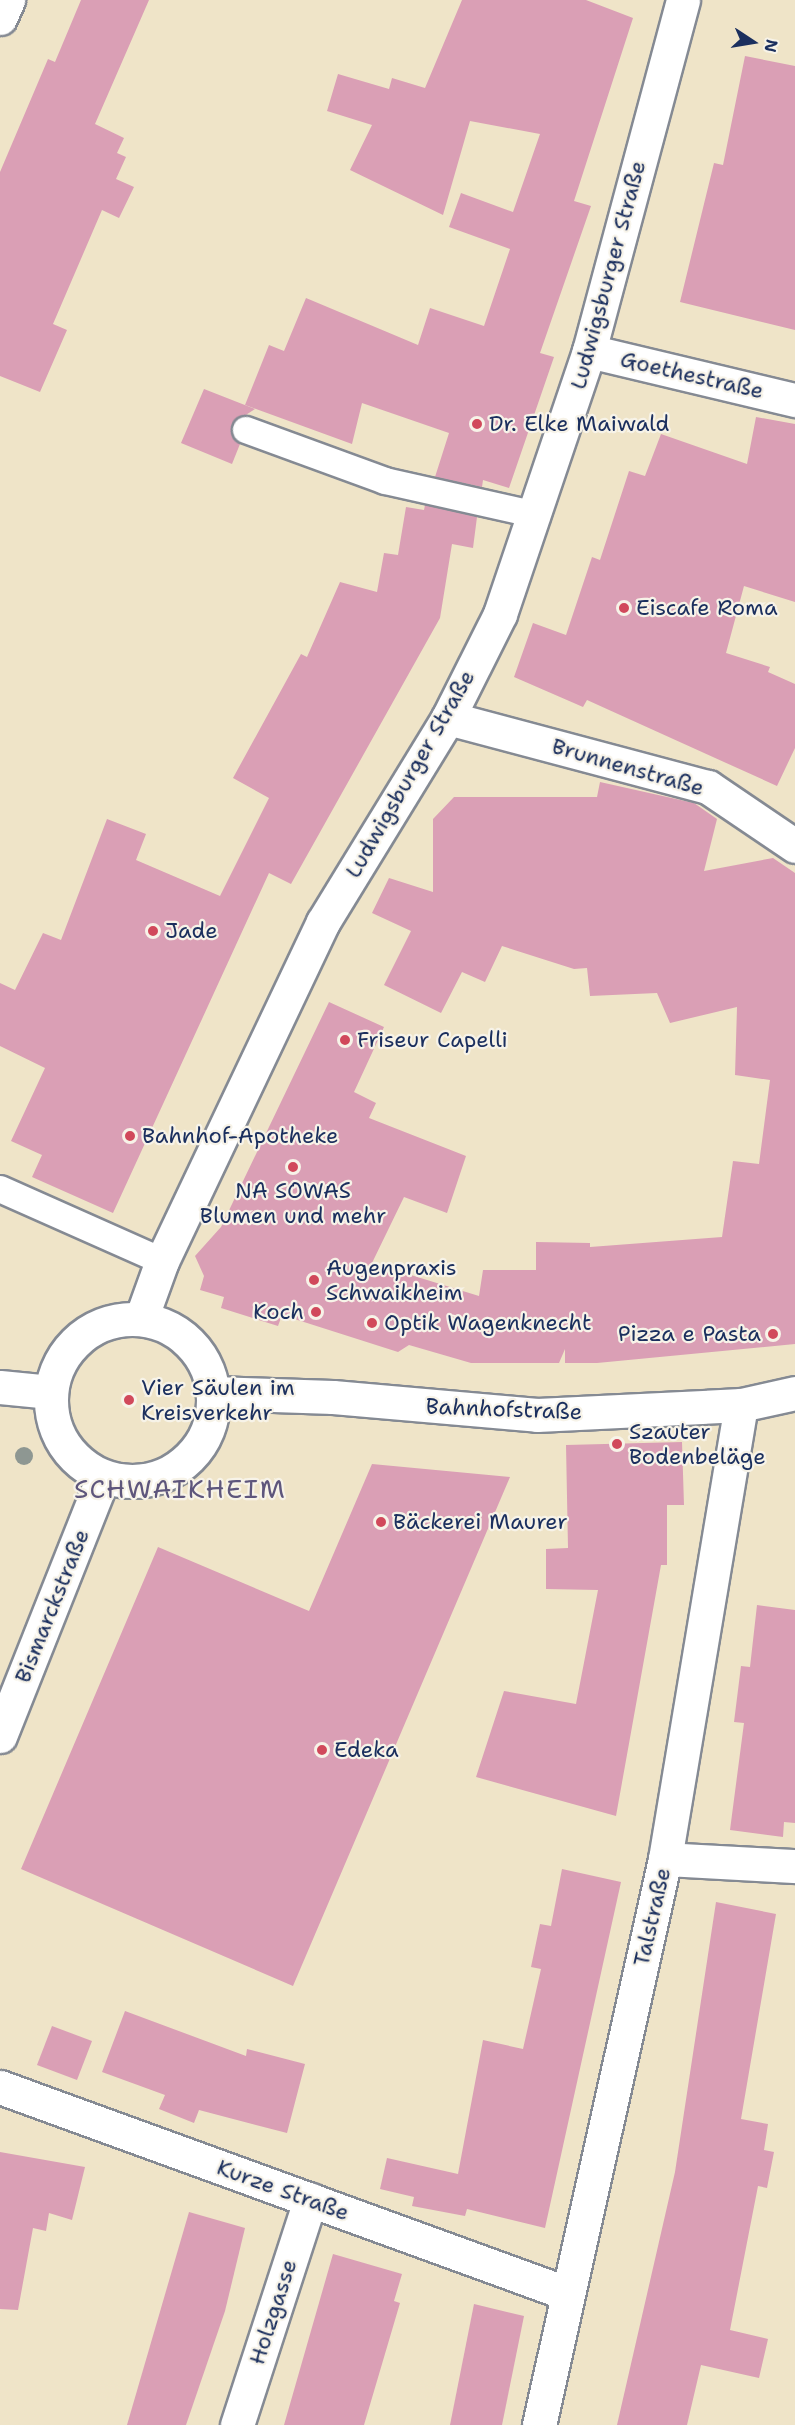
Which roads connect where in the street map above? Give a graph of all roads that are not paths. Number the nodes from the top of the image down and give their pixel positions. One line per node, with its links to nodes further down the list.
1 (8, 0): 3 (street)
2 (683, 0): 4 (street, Ludwigsburger Straße)
3 (0, 18)
4 (589, 351): 5 (street, Goethestraße); 7 (street, Ludwigsburger Straße)
5 (795, 400)
6 (246, 430): 7 (lane)
7 (537, 515): 8 (street, Ludwigsburger Straße)
8 (448, 718): 9 (street, Brunnenstraße); 11 (street, Ludwigsburger Straße)
9 (795, 846)
10 (0, 1189): 11 (lane)
11 (162, 1261): 12 (street, Ludwigsburger Straße)
12 (141, 1319): 14 (street); 15 (street)
13 (0, 1387): 14 (street)
14 (51, 1392): 18 (street)
15 (213, 1393): 17 (street, Bahnhofstraße); 18 (street)
16 (795, 1393): 17 (street, Bahnhofstraße)
17 (741, 1405): 20 (street, Talstraße)
18 (103, 1477): 19 (street, Bismarckstraße)
19 (0, 1736)
20 (665, 1859): 21 (street); 24 (street, Talstraße)
21 (795, 1866)
22 (0, 2087): 23 (street, Kurze Straße)
23 (310, 2200): 24 (street, Kurze Straße); 25 (street, Holzgasse)
24 (566, 2293): 26 (street, Talstraße)
25 (237, 2425)
26 (539, 2425)

